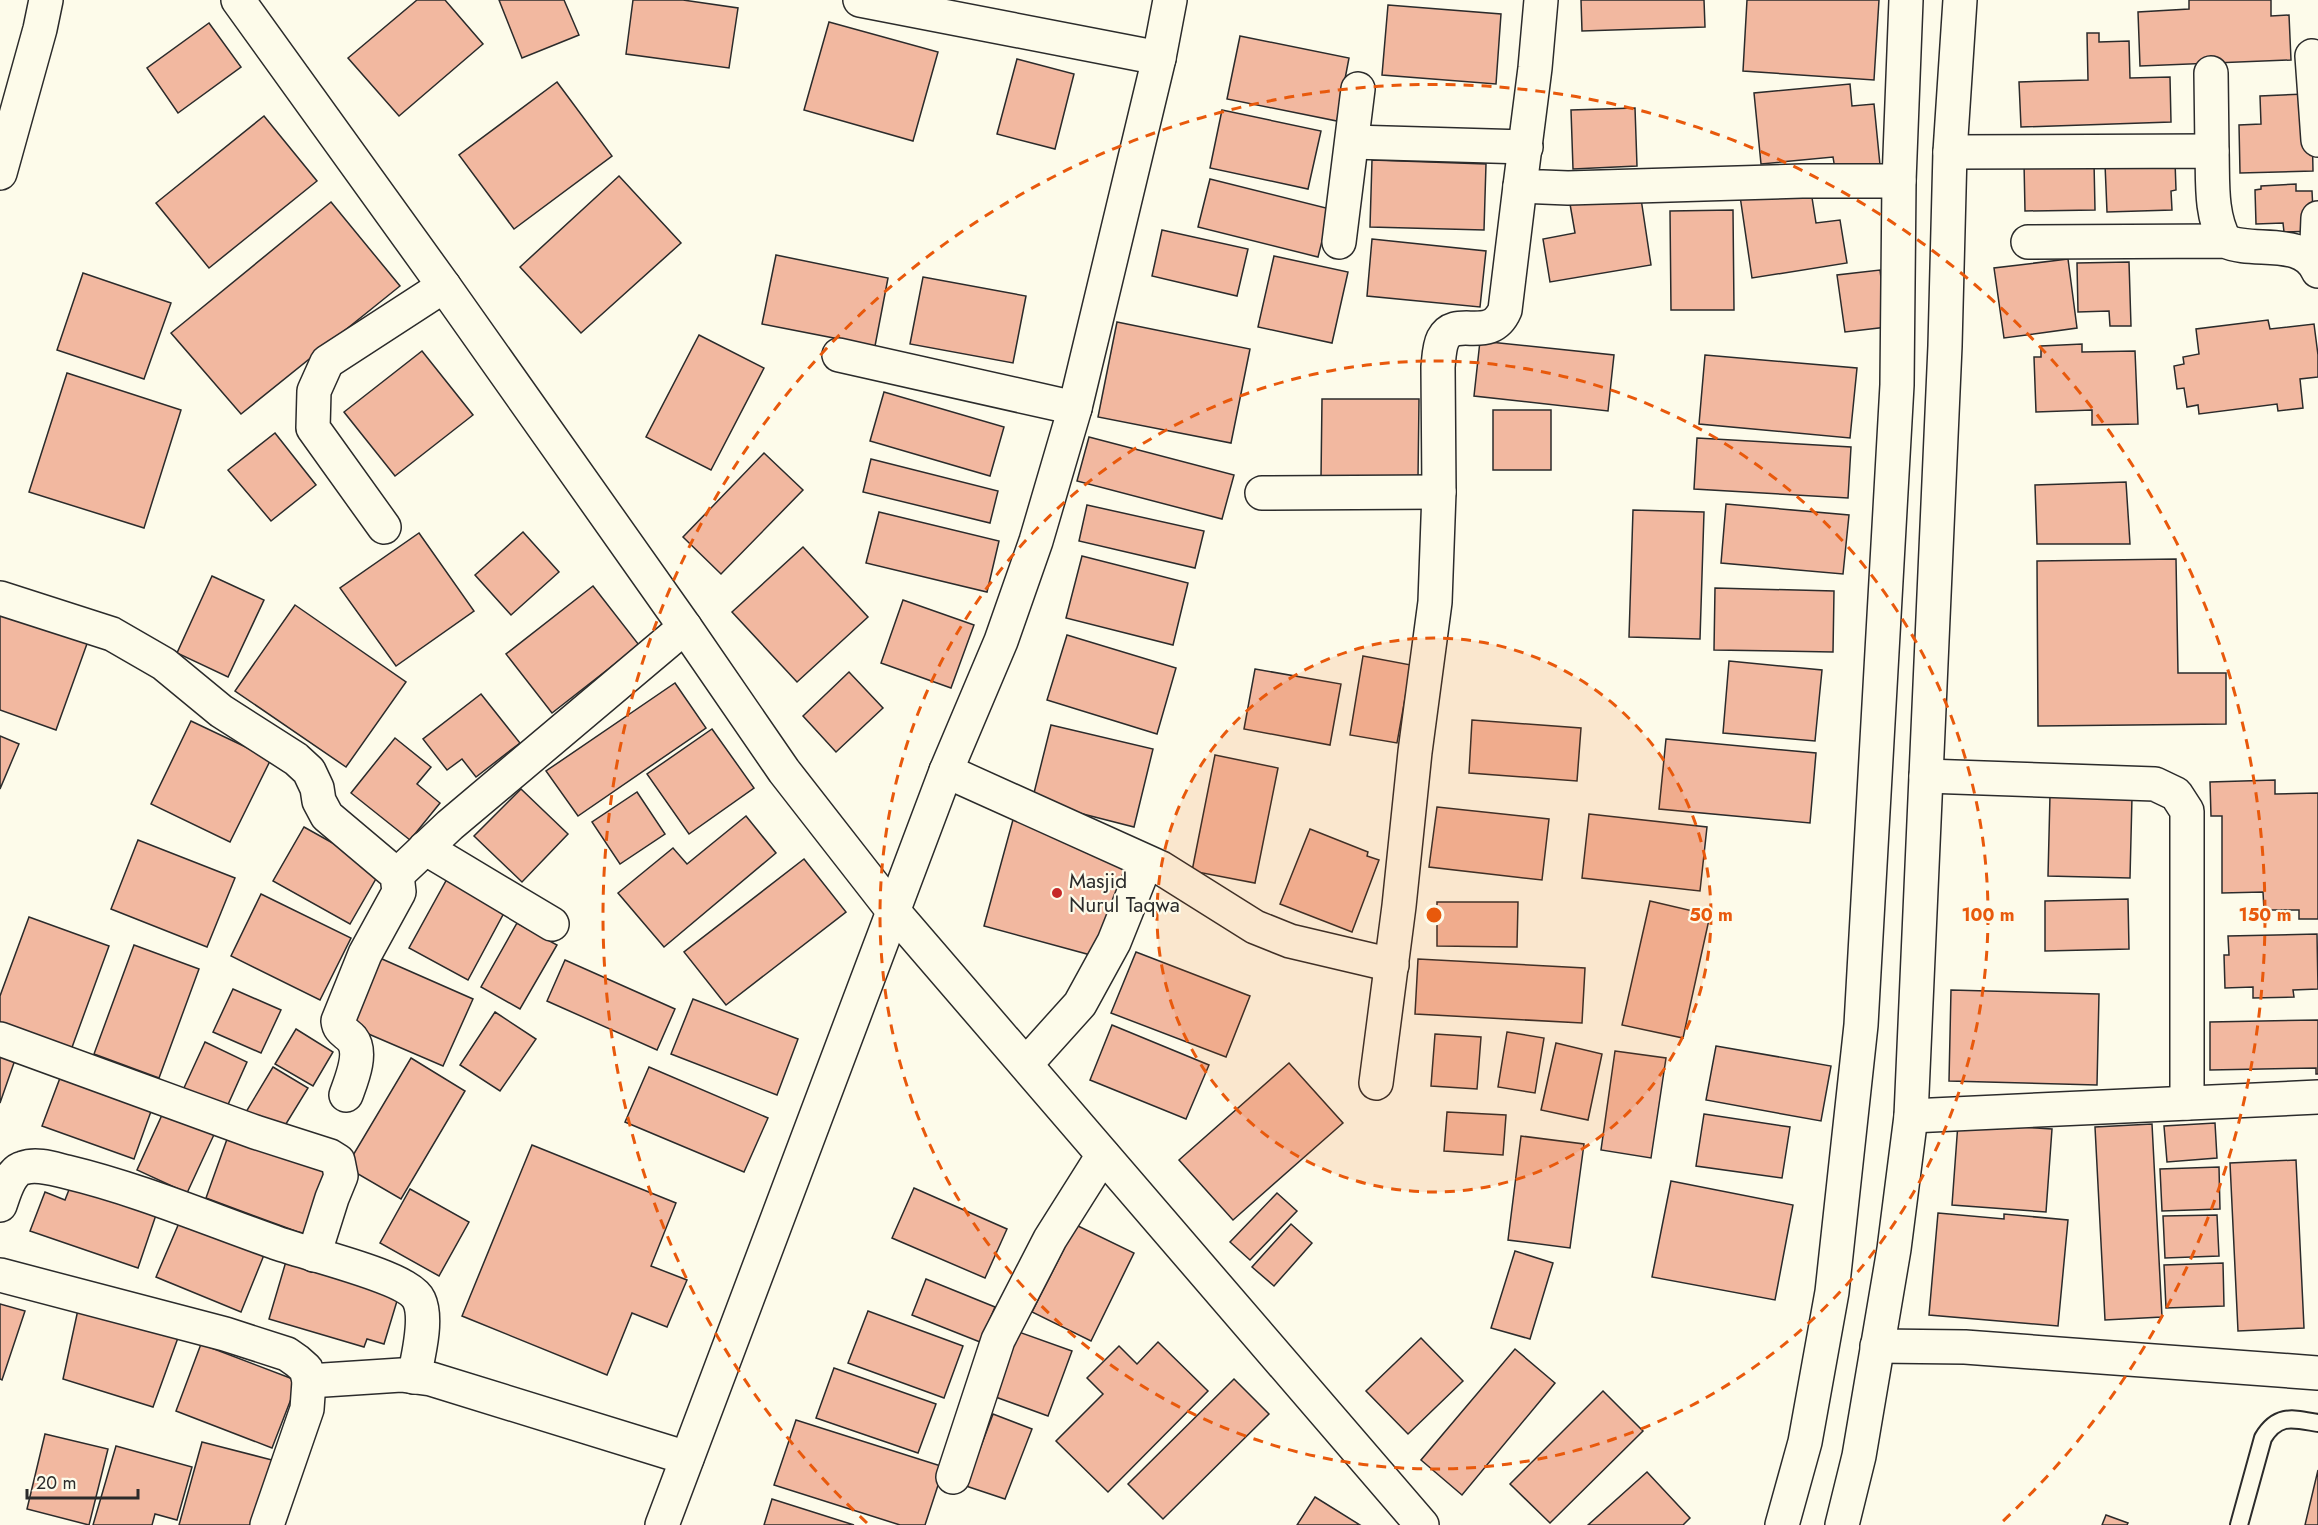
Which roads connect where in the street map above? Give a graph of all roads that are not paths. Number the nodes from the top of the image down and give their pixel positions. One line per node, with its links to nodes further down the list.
1 (64, 0): 8 (main road)
2 (238, 0): 26 (main road)
3 (860, 0): 10 (main road)
4 (1170, 0): 10 (main road)
5 (1541, 0): 15 (main road)
6 (1906, 0): 19 (main road)
7 (1960, 0): 17 (main road)
8 (43, 15): 18 (main road)
9 (2312, 56): 13 (main road)
10 (1159, 58): 28 (main road)
11 (2211, 73): 16 (main road)
12 (1358, 88): 14 (main road)
13 (2318, 140)
14 (1352, 142): 15 (main road); 23 (main road)
15 (1526, 147): 20 (main road)
16 (2212, 151): 17 (main road); 22 (main road)
17 (1950, 152): 35 (main road)
18 (0, 173)
19 (1899, 181): 20 (main road); 63 (main road)
20 (1520, 186): 29 (main road)
21 (2318, 219): 25 (main road)
22 (2225, 241): 24 (main road); 25 (main road)
23 (1339, 242)
24 (2028, 242)
25 (2317, 269)
26 (444, 286): 31 (main road); 33 (main road)
27 (839, 355): 28 (main road)
28 (1076, 408): 34 (main road)
29 (1439, 492): 30 (main road); 41 (main road)
30 (1262, 493)
31 (384, 528)
32 (0, 598): 38 (main road)
33 (685, 627): 36 (main road); 39 (main road)
34 (946, 771): 37 (main road); 39 (main road)
35 (1926, 776): 47 (main road); 48 (main road)
36 (425, 848): 38 (main road); 40 (main road)
37 (1146, 862): 41 (main road); 43 (main road)
38 (397, 875): 45 (main road)
39 (894, 912): 43 (main road); 58 (main road)
40 (552, 924)
41 (1392, 965): 44 (main road)
42 (0, 1039): 51 (main road)
43 (1026, 1064): 49 (main road)
44 (1376, 1083)
45 (346, 1095)
46 (2318, 1097): 47 (main road)
47 (2187, 1103): 48 (main road)
48 (1911, 1116): 53 (main road)
49 (1103, 1155): 59 (main road); 62 (main road)
50 (0, 1205): 51 (main road)
51 (314, 1255): 55 (main road)
52 (0, 1275): 56 (main road)
53 (1877, 1347): 54 (main road); 64 (main road)
54 (2318, 1373)
55 (414, 1377): 56 (main road); 58 (main road)
56 (309, 1381): 60 (main road)
57 (2318, 1424): 65 (lane)
58 (687, 1458): 61 (main road)
59 (953, 1477)
60 (267, 1525)
61 (662, 1525)
62 (1422, 1525)
63 (1782, 1525)
64 (1842, 1525)
65 (2239, 1525)

